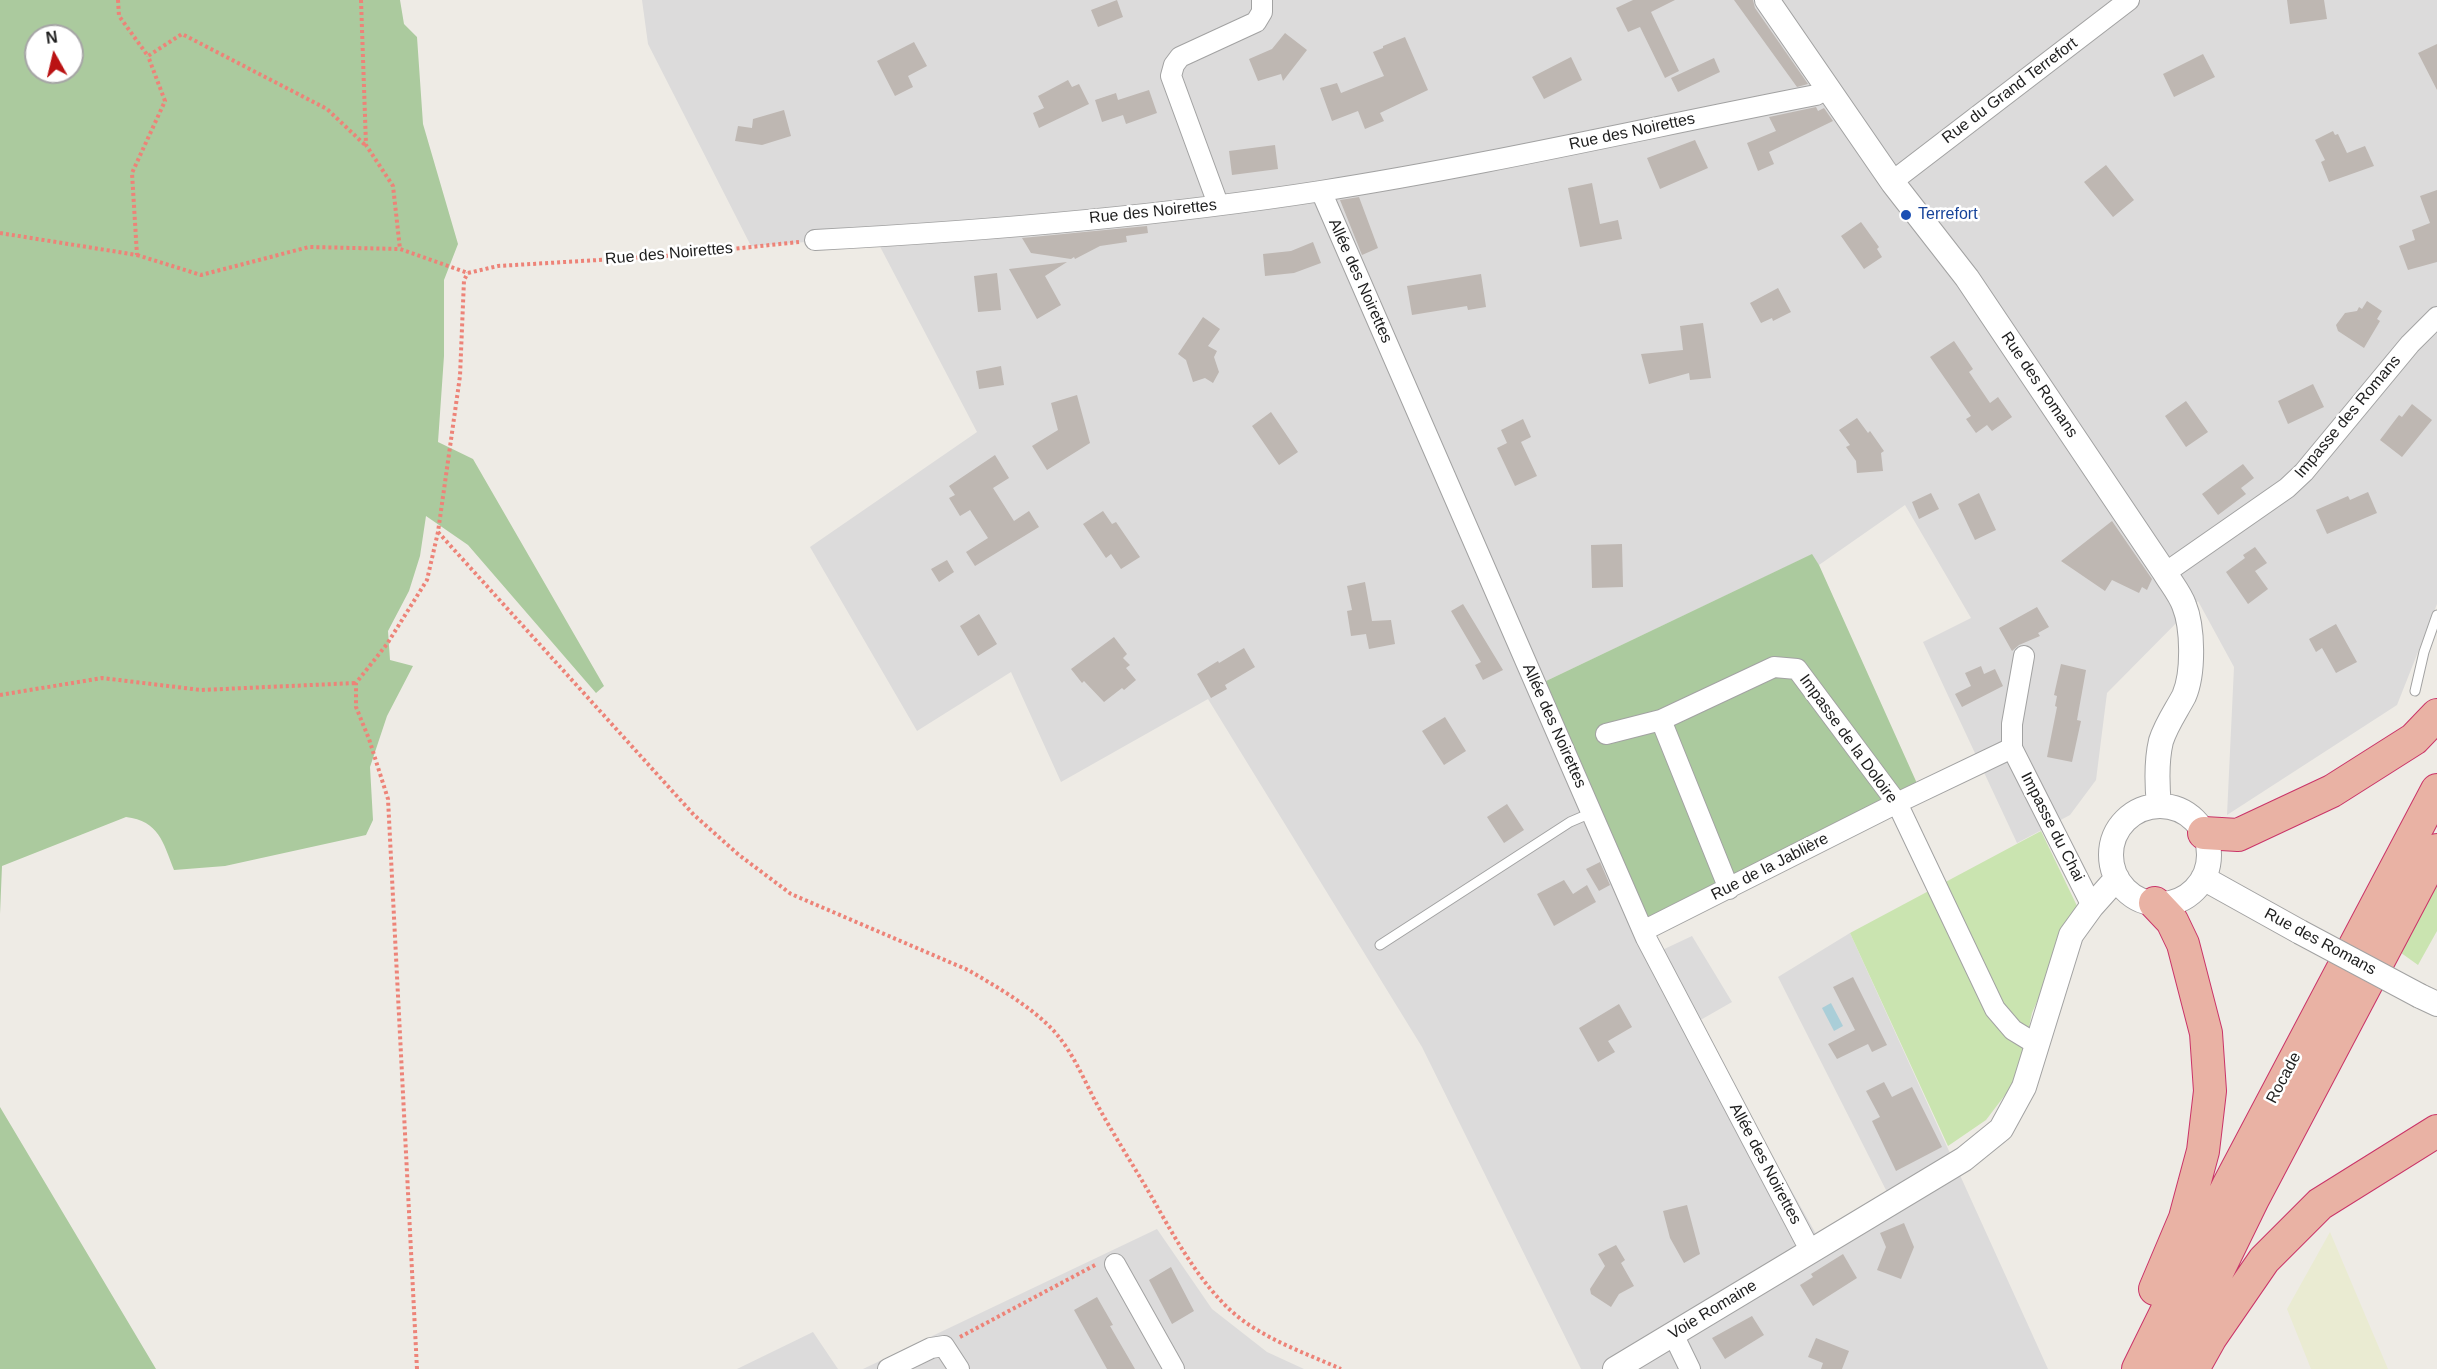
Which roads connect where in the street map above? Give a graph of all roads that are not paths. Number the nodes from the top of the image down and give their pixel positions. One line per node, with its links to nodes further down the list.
1 (1262, 0): 7 (street)
2 (1767, 0): 4 (street, Rue des Romans)
3 (2129, 0): 5 (street, Rue du Grand Terrefort)
4 (1828, 88): 5 (street, Rue des Romans); 6 (street, Rue des Noirettes)
5 (1893, 183): 10 (street, Rue des Romans)
6 (1321, 191): 7 (street, Rue des Noirettes); 21 (street, Allée des Noirettes)
7 (1218, 204): 8 (street, Rue des Noirettes)
8 (815, 240)
9 (2437, 316): 10 (street, Impasse des Romans)
10 (2165, 573): 20 (street, Rue des Romans)
11 (2437, 615): 13 (lane)
12 (2024, 656): 17 (street, Impasse du Chai)
13 (2415, 691)
14 (2437, 715): 22 (highway)
15 (1661, 720): 16 (street, Impasse de la Doloire); 19 (street, Impasse de la Doloire); 26 (street)
16 (1605, 734)
17 (2012, 748): 19 (street); 28 (street, Impasse du Chai)
18 (2437, 790): 43 (highway, Rocade)
19 (1897, 802): 26 (street, Rue de la Jablière); 32 (street, Impasse de la Doloire)
20 (2159, 806): 22 (street); 25 (street)
21 (1591, 813): 29 (street, Allée des Noirettes); 30 (lane)
22 (2204, 833): 24 (street)
23 (2437, 850): 44 (highway)
24 (2203, 878): 27 (street); 31 (street, Rue des Romans, bridge)
25 (2117, 879): 27 (street); 28 (street, Voie Romaine)
26 (1729, 889): 29 (street, Rue de la Jablière)
27 (2155, 903): 42 (highway)
28 (2092, 906): 32 (street, Voie Romaine)
29 (1642, 931): 34 (street, Allée des Noirettes)
30 (1380, 945)
31 (2428, 1000)
32 (2036, 1044): 34 (street, Voie Romaine)
33 (2437, 1131): 45 (highway)
34 (1810, 1250): 36 (street, Voie Romaine)
35 (1115, 1264): 39 (street)
36 (1673, 1334): 40 (street, Voie Romaine); 41 (street)
37 (888, 1369): 38 (street)
38 (959, 1369)
39 (1174, 1369)
40 (1614, 1369)
41 (1690, 1369)
42 (2121, 1369)
43 (2138, 1369)
44 (2170, 1369)
45 (2193, 1369)

